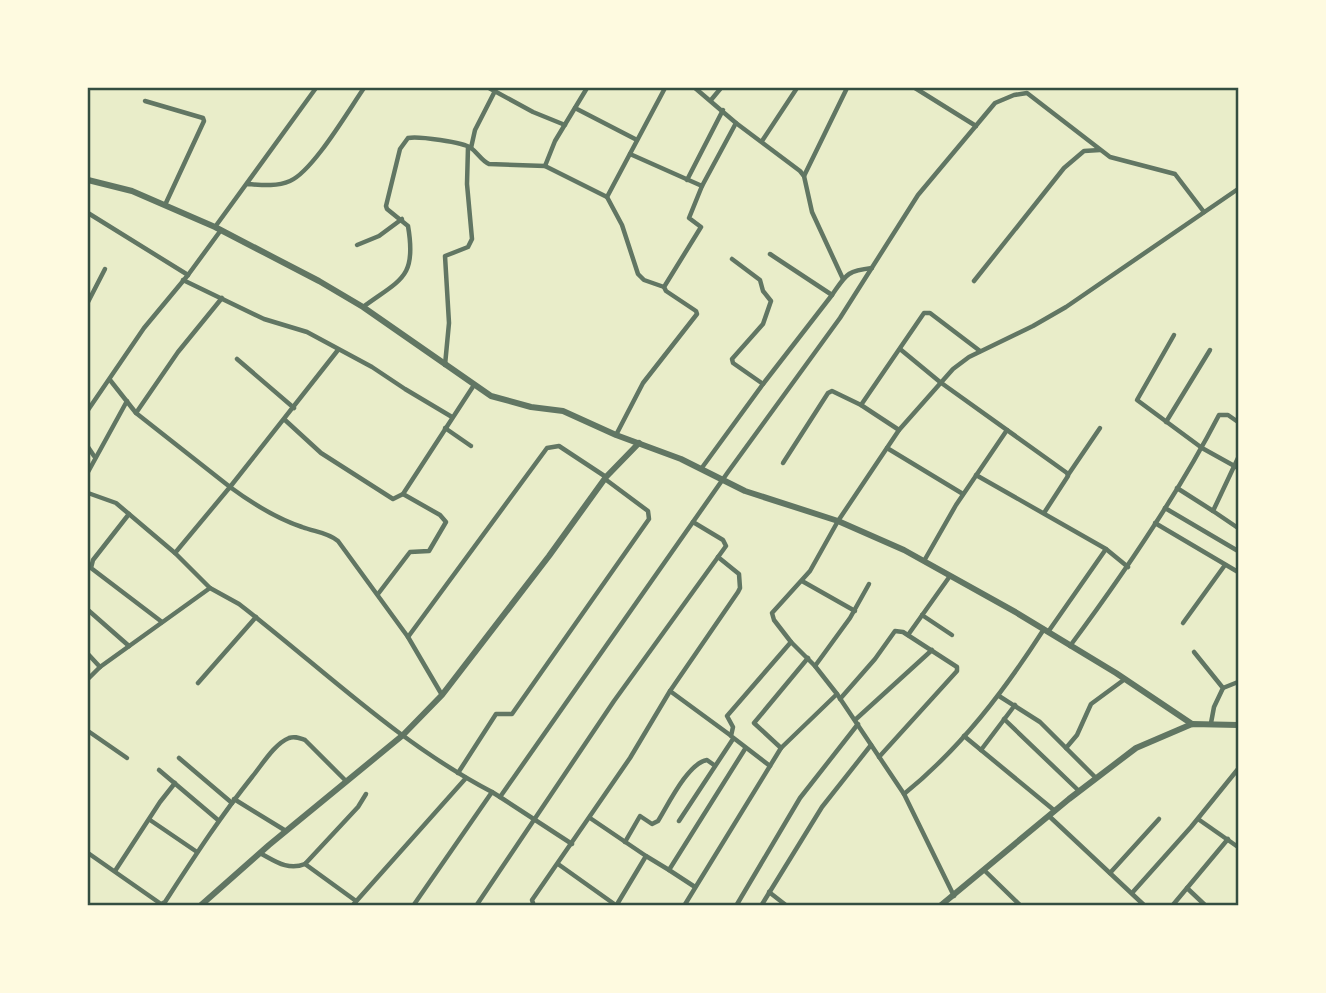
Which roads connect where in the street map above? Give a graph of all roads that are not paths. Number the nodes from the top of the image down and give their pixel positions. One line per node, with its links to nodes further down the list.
1 (316, 88): 28 (street)
2 (363, 88): 28 (street)
3 (489, 88): 11 (street)
4 (587, 88): 14 (street)
5 (665, 88): 19 (street)
6 (695, 88): 12 (street)
7 (721, 88): 12 (street)
8 (797, 88): 20 (street)
9 (847, 88): 25 (street)
10 (915, 88): 18 (street)
11 (495, 91): 17 (street); 21 (street)
12 (711, 100): 15 (street)
13 (145, 101): 32 (street)
14 (575, 108): 17 (street); 19 (street)
15 (723, 110): 16 (street); 27 (street)
16 (736, 123): 20 (street); 29 (street)
17 (565, 125): 24 (street)
18 (976, 126): 22 (street); 40 (street)
19 (637, 140): 23 (street)
20 (762, 141): 25 (street)
21 (469, 147): 24 (street); 35 (street); 57 (street)
22 (1101, 150): 33 (street); 45 (street)
23 (630, 154): 27 (street); 31 (street)
24 (545, 166): 31 (street)
25 (804, 176): 43 (street)
26 (88, 180): 32 (street)
27 (687, 180): 29 (street)
28 (246, 184): 36 (street)
29 (702, 186): 46 (street)
30 (1238, 189): 33 (street)
31 (607, 197): 46 (street)
32 (165, 205): 36 (street)
33 (1204, 212): 55 (street)
34 (88, 213): 42 (street)
35 (402, 219): 37 (street); 50 (street)
36 (218, 229): 42 (street); 50 (street)
37 (357, 246)
38 (770, 254): 47 (street)
39 (732, 259): 60 (street)
40 (872, 268): 43 (street); 90 (street)
41 (105, 269): 49 (street)
42 (188, 275): 44 (street)
43 (843, 279): 47 (street)
44 (183, 280): 48 (street); 58 (street)
45 (974, 281)
46 (664, 287): 75 (street)
47 (832, 295): 60 (street)
48 (222, 298): 53 (street); 66 (street)
49 (88, 302)
50 (363, 307): 57 (street)
51 (1174, 335): 69 (street)
52 (900, 349): 55 (street); 59 (street); 63 (street)
53 (338, 350): 64 (street); 67 (street)
54 (1210, 350): 69 (street)
55 (980, 351): 59 (street)
56 (237, 359): 64 (street)
57 (445, 365): 61 (street)
58 (110, 380): 62 (street); 65 (street)
59 (940, 382): 73 (street); 74 (street)
60 (763, 384): 85 (street)
61 (474, 385): 67 (street); 75 (street)
62 (127, 401): 66 (street); 86 (street)
63 (861, 405): 73 (street); 83 (street)
64 (294, 408): 68 (street)
65 (88, 411)
66 (136, 413): 91 (street)
67 (452, 416): 71 (street)
68 (285, 420): 91 (street); 94 (street)
69 (1166, 422): 80 (street)
70 (1238, 422): 80 (street)
71 (445, 428): 77 (street); 94 (street)
72 (1100, 428): 88 (street)
73 (899, 430): 79 (street)
74 (1007, 430): 87 (street); 88 (street)
75 (616, 435): 76 (street)
76 (639, 443): 85 (street); 89 (street)
77 (471, 446)
78 (88, 447): 81 (street)
79 (887, 448): 95 (street); 100 (street)
80 (1202, 448): 84 (street); 92 (street)
81 (94, 456)
82 (1238, 458): 84 (street)
83 (783, 463)
84 (1237, 467): 97 (street)
85 (701, 469): 90 (street)
86 (88, 472)
87 (976, 475): 95 (street); 98 (street)
88 (1068, 476): 98 (street)
89 (606, 478): 126 (street); 142 (street); 167 (street)
90 (723, 479): 100 (street); 101 (street)
91 (230, 487): 106 (street); 116 (street)
92 (1177, 488): 96 (street); 97 (street)
93 (88, 493): 99 (street)
94 (403, 494): 116 (street)
95 (963, 494): 108 (street)
96 (1165, 508): 102 (street); 104 (street)
97 (1213, 510): 103 (street)
98 (1044, 513): 105 (street)
99 (130, 514): 106 (street); 121 (street)
100 (838, 521): 108 (street); 113 (street)
101 (693, 522): 107 (street); 176 (street)
102 (1155, 523): 109 (street); 110 (street)
103 (1238, 528)
104 (1238, 548)
105 (1106, 549): 110 (street); 123 (street)
106 (175, 552): 115 (street)
107 (718, 557): 141 (street); 180 (street)
108 (924, 561): 112 (street)
109 (1225, 565): 111 (street); 122 (street)
110 (1128, 567): 129 (street)
111 (1238, 572)
112 (950, 576): 119 (street); 123 (street)
113 (802, 581): 118 (street); 127 (street)
114 (869, 584): 118 (street)
115 (210, 587): 120 (street); 121 (street)
116 (378, 594): 126 (street)
117 (88, 610): 128 (street)
118 (855, 611): 134 (street)
119 (922, 615): 124 (street); 125 (street)
120 (256, 617): 139 (street); 152 (street)
121 (162, 622): 128 (street)
122 (1183, 623)
123 (1046, 631): 129 (street); 143 (street)
124 (908, 635): 130 (street); 144 (street)
125 (952, 635)
126 (408, 637): 142 (street)
127 (792, 642): 133 (street); 154 (street)
128 (129, 646): 135 (street)
129 (1070, 646): 137 (street)
130 (932, 650): 147 (street); 160 (street)
131 (1194, 652): 140 (street)
132 (88, 654): 135 (street)
133 (808, 658): 134 (street); 156 (street)
134 (815, 666): 144 (street)
135 (100, 667): 136 (street)
136 (88, 679)
137 (1125, 679): 149 (street); 157 (street)
138 (1238, 681): 140 (street)
139 (198, 683)
140 (1223, 688): 148 (street)
141 (670, 691): 154 (street); 179 (street)
142 (442, 695): 152 (street)
143 (999, 696): 145 (street); 153 (street)
144 (839, 697): 147 (street); 156 (street)
145 (1015, 705): 146 (street); 157 (street)
146 (1004, 719): 159 (street); 173 (street)
147 (857, 722): 155 (street); 214 (street)
148 (1211, 723): 149 (street); 150 (street)
149 (1192, 724): 169 (street)
150 (1238, 725)
151 (88, 731): 161 (street)
152 (403, 735): 167 (street); 170 (street)
153 (964, 736): 159 (street); 174 (street)
154 (731, 737): 158 (street); 163 (street)
155 (871, 745): 160 (street); 203 (street)
156 (781, 748): 164 (street)
157 (1066, 748): 169 (street)
158 (745, 749): 164 (street); 197 (street)
159 (981, 750): 178 (street)
160 (879, 757): 174 (street)
161 (127, 758)
162 (179, 758): 177 (street)
163 (714, 765): 185 (street); 188 (street)
164 (770, 766): 201 (street)
165 (1238, 769): 182 (street)
166 (159, 770): 171 (street)
167 (458, 773): 168 (street)
168 (466, 778): 172 (street); 207 (street)
169 (1097, 778): 173 (street)
170 (346, 781): 177 (street); 186 (street)
171 (175, 783): 183 (street); 184 (street)
172 (492, 792): 176 (street); 209 (street)
173 (1079, 792): 178 (street)
174 (904, 793): 205 (street)
175 (366, 794): 195 (street)
176 (500, 797): 180 (street)
177 (233, 801): 184 (street); 186 (street)
178 (1052, 813): 198 (street); 200 (street)
179 (590, 818): 188 (street); 189 (street)
180 (534, 819): 189 (street); 210 (street)
181 (1159, 819): 200 (street)
182 (1198, 819): 187 (street); 204 (street)
183 (150, 820): 191 (street); 199 (street)
184 (218, 820): 191 (street)
185 (679, 821)
186 (286, 831): 193 (street)
187 (1228, 839): 190 (street); 202 (street)
188 (625, 842): 194 (street)
189 (572, 844): 196 (street)
190 (1238, 847)
191 (197, 852): 199 (street)
192 (88, 853): 199 (street)
193 (260, 853): 195 (street); 208 (street)
194 (646, 856): 197 (street); 212 (street)
195 (305, 864): 207 (street)
196 (558, 864): 211 (street); 212 (street)
197 (668, 870): 201 (street)
198 (984, 870): 205 (street); 218 (street)
199 (115, 871)
200 (1111, 873): 204 (street)
201 (695, 887): 213 (street)
202 (1187, 888): 221 (street); 222 (street)
203 (769, 892): 215 (street); 216 (street)
204 (1132, 893): 206 (street)
205 (954, 896): 217 (street)
206 (1139, 900): 219 (street); 220 (street)
207 (354, 903)
208 (200, 905)
209 (413, 905)
210 (476, 905)
211 (534, 905)
212 (616, 905)
213 (684, 905)
214 (736, 905)
215 (761, 905)
216 (787, 905)
217 (940, 905)
218 (1021, 905)
219 (1132, 905)
220 (1145, 905)
221 (1171, 905)
222 (1206, 905)

